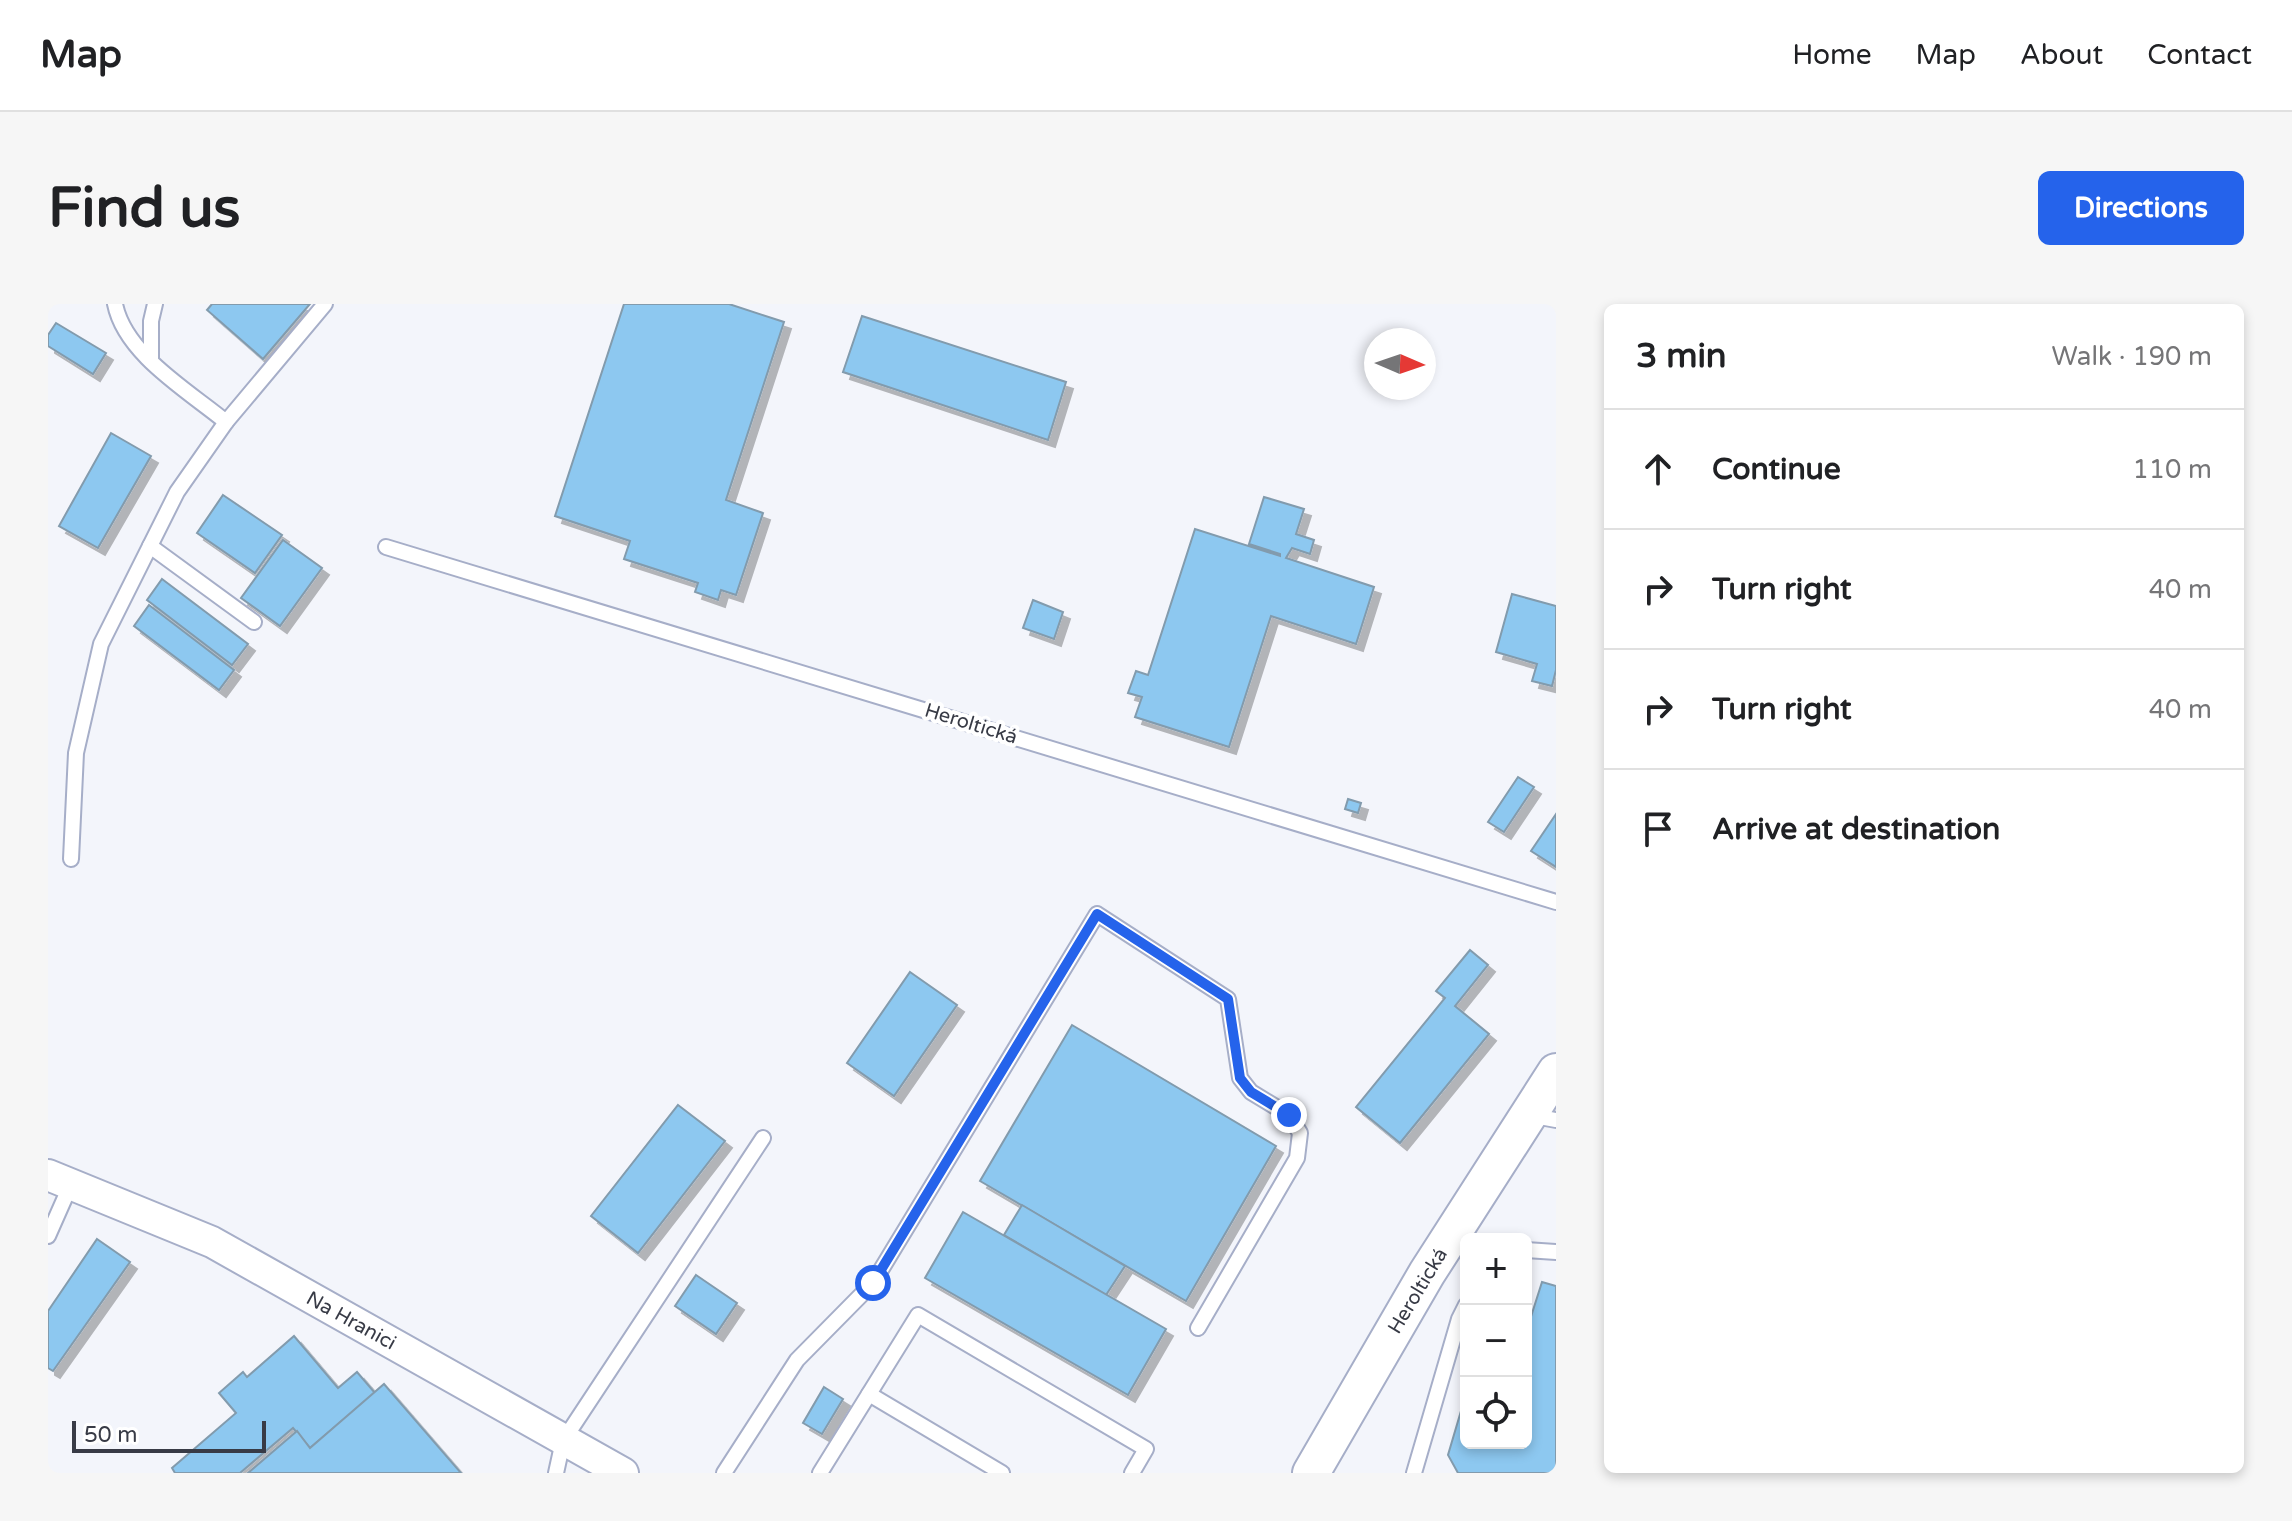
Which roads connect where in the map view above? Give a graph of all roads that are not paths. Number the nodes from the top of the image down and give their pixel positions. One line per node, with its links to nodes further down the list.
1 (115, 304): 4 (lane)
2 (155, 304): 4 (lane)
3 (325, 304): 5 (lane)
4 (151, 361): 5 (lane)
5 (226, 422): 6 (lane)
6 (150, 546): 8 (lane); 9 (lane)
7 (386, 547): 10 (lane, Heroltická)
8 (254, 622)
9 (71, 859)
10 (1556, 902)
11 (1556, 1072): 12 (street, Heroltická)
12 (1542, 1117): 28 (street, Heroltická)
13 (763, 1138): 21 (lane)
14 (60, 1179): 15 (lane, Na Hranici); 21 (street, Na Hranici)
15 (48, 1236)
16 (1532, 1250): 17 (lane)
17 (1556, 1252)
18 (1460, 1317): 29 (lane)
19 (1198, 1328): 24 (lane)
20 (869, 1394): 25 (lane); 26 (lane); 27 (lane)
21 (563, 1441): 22 (lane); 23 (street, Na Hranici)
22 (556, 1473)
23 (623, 1473)
24 (724, 1473)
25 (820, 1473)
26 (1002, 1473)
27 (1132, 1473)
28 (1311, 1473)
29 (1414, 1473)

